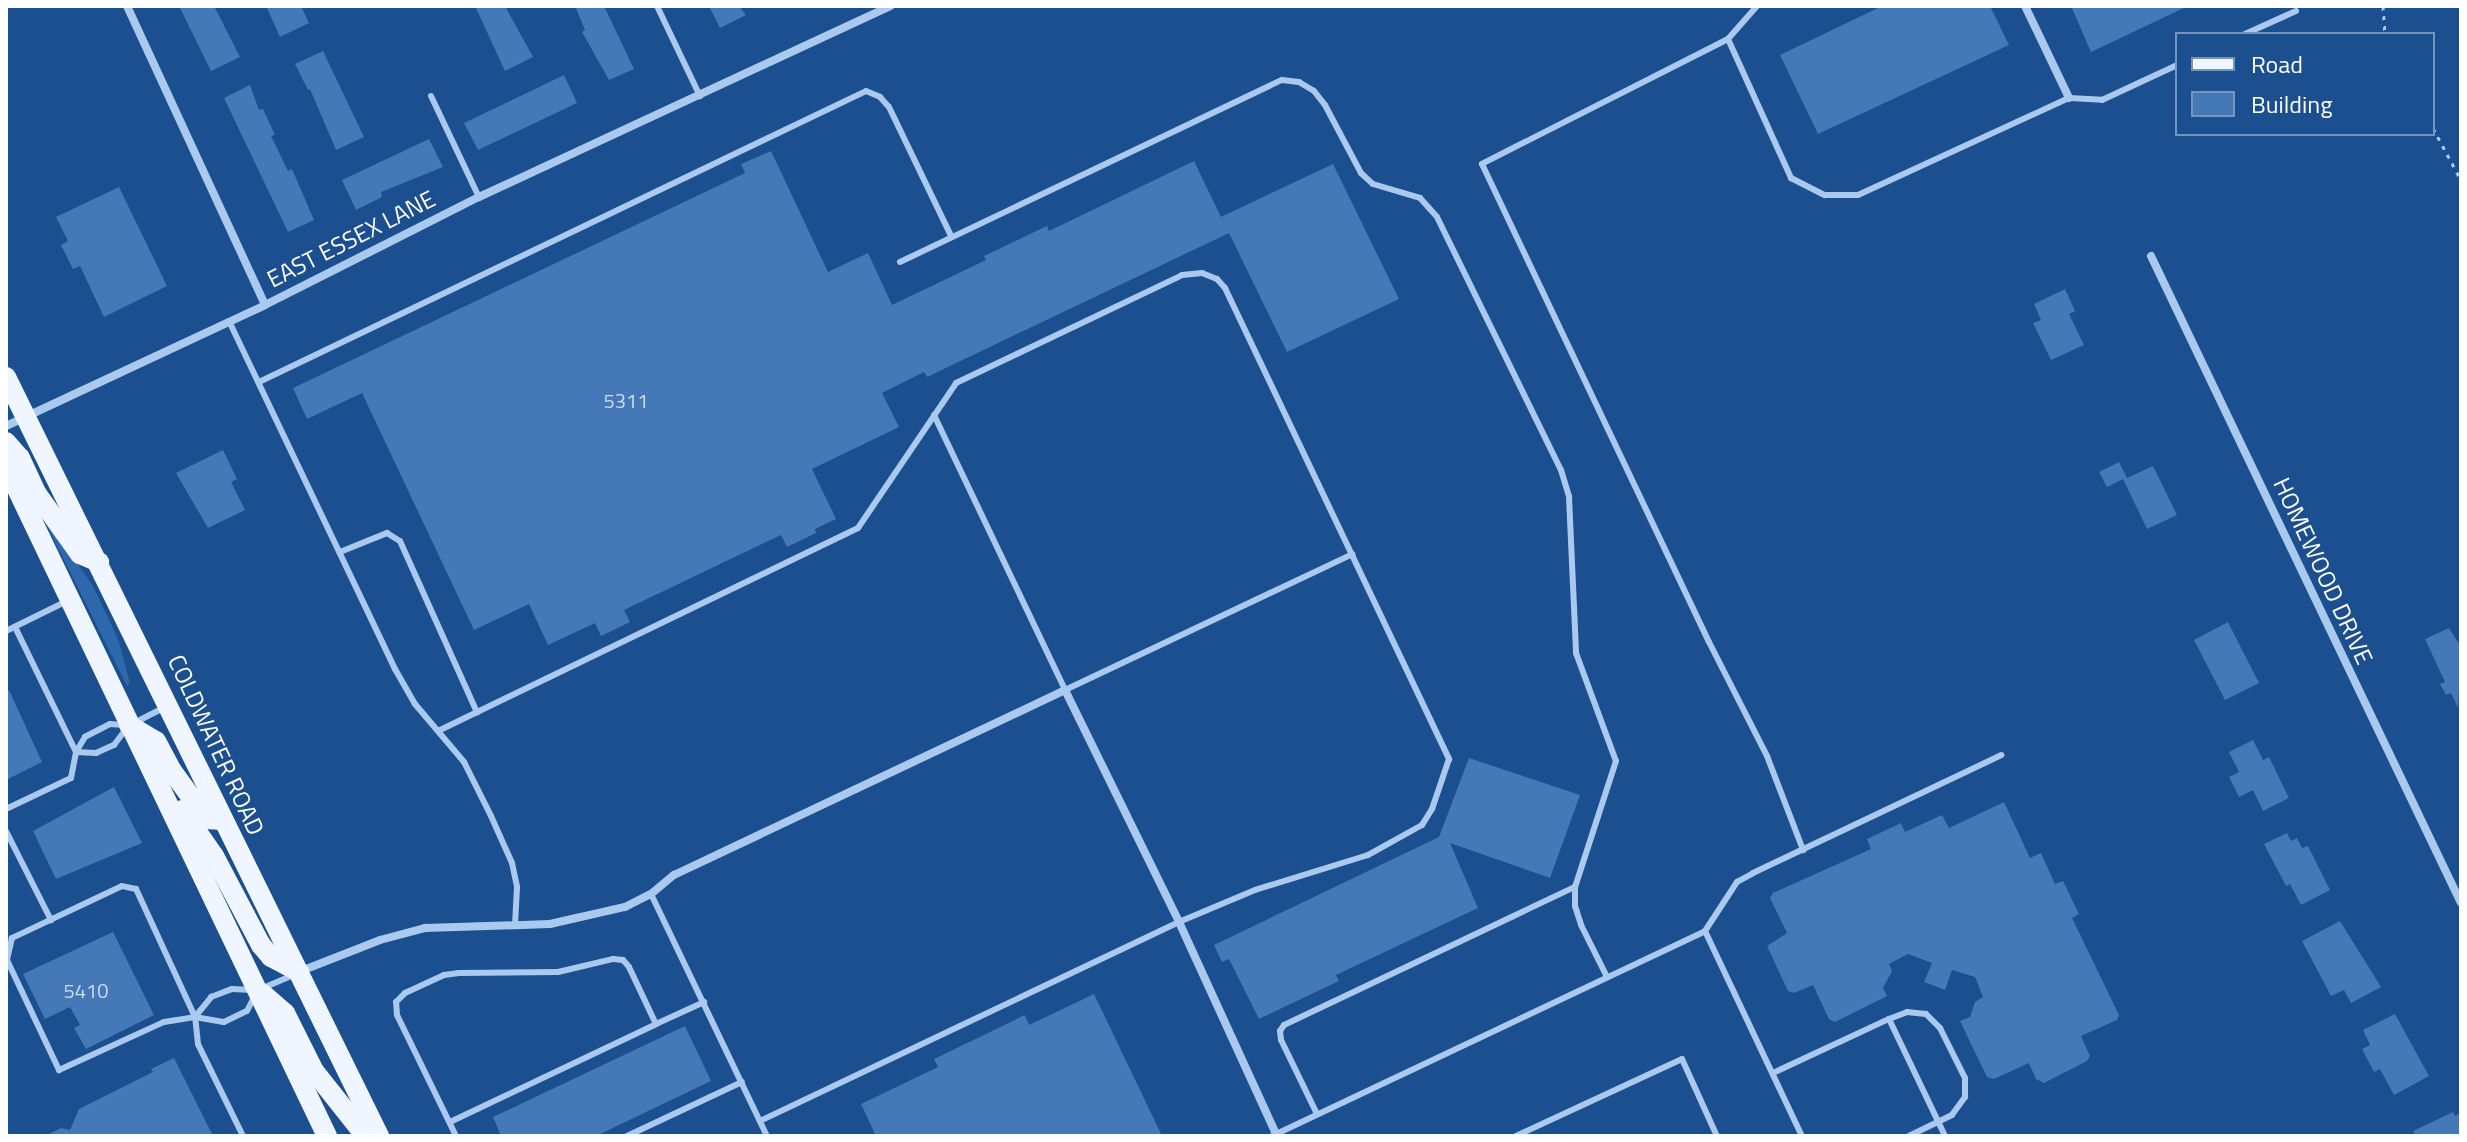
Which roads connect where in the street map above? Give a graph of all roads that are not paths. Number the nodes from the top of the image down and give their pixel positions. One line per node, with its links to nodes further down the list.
1 (127, 6): 17 (street)
2 (657, 6): 11 (lane)
3 (891, 6): 11 (street, EAST ESSEX LANE)
4 (1757, 6): 8 (lane)
5 (2025, 6): 12 (street)
6 (2296, 11): 7 (lane)
7 (2249, 32)
8 (1728, 39): 12 (lane); 44 (lane)
9 (2175, 66): 12 (lane)
10 (431, 96): 13 (lane)
11 (700, 96): 13 (street, EAST ESSEX LANE)
12 (2069, 98)
13 (479, 197): 17 (street, EAST ESSEX LANE)
14 (951, 236): 16 (lane); 20 (lane); 45 (lane)
15 (2151, 256): 47 (street, HOMEWOOD DRIVE)
16 (900, 262)
17 (265, 305): 18 (street, EAST ESSEX LANE)
18 (229, 321): 20 (lane); 23 (street, EAST ESSEX LANE)
19 (6, 377): 23 (main road, COLDWATER ROAD)
20 (259, 382): 27 (lane)
21 (6, 408): 23 (main road)
22 (934, 415): 28 (lane); 33 (lane); 35 (lane)
23 (26, 417): 24 (street, EAST ESSEX LANE); 29 (main road, COLDWATER ROAD)
24 (6, 426)
25 (6, 442): 29 (main road)
26 (6, 466): 30 (main road)
27 (340, 552): 35 (lane); 37 (lane)
28 (1353, 554): 33 (lane); 49 (lane)
29 (99, 562): 34 (main road, COLDWATER ROAD)
30 (69, 600): 31 (lane); 36 (main road)
31 (15, 627): 32 (lane); 38 (lane)
32 (6, 631)
33 (1065, 690): 46 (street); 49 (street)
34 (168, 706): 36 (lane); 42 (main road, COLDWATER ROAD)
35 (477, 712): 37 (lane)
36 (129, 725): 38 (lane); 38 (lane); 40 (main road); 42 (main road)
37 (438, 731): 50 (lane)
38 (76, 752): 41 (lane)
39 (2001, 755): 44 (lane)
40 (166, 799): 53 (main road); 55 (main road)
41 (6, 809)
42 (222, 820): 53 (main road, COLDWATER ROAD)
43 (6, 831): 48 (lane)
44 (1803, 850): 51 (lane)
45 (1575, 887): 54 (lane); 62 (lane)
46 (651, 894): 50 (street); 56 (lane)
47 (2461, 903)
48 (51, 920): 52 (lane); 57 (lane)
49 (1179, 922): 63 (lane); 66 (street)
50 (515, 926): 53 (street)
51 (1705, 931): 54 (lane); 60 (lane)
52 (7, 960): 57 (lane)
53 (299, 972): 55 (lane); 69 (main road, COLDWATER ROAD)
54 (1607, 977): 62 (lane)
55 (257, 990): 57 (lane); 57 (lane); 68 (main road); 69 (main road)
56 (704, 1002): 59 (lane); 61 (lane)
57 (195, 1017): 67 (lane)
58 (1889, 1019): 60 (lane); 65 (lane); 65 (lane)
59 (656, 1024): 64 (lane); 64 (lane)
60 (1773, 1073): 75 (lane)
61 (742, 1082): 63 (lane); 71 (lane)
62 (1317, 1114): 66 (lane)
63 (760, 1121): 72 (lane)
64 (450, 1122): 70 (lane)
65 (1939, 1122): 76 (lane); 77 (lane)
66 (1275, 1135)
67 (243, 1136)
68 (327, 1136)
69 (379, 1136)
70 (456, 1136)
71 (627, 1136)
72 (767, 1136)
73 (1516, 1136): 74 (lane)
74 (1717, 1136)
75 (1802, 1136)
76 (1909, 1136)
77 (1945, 1136)

